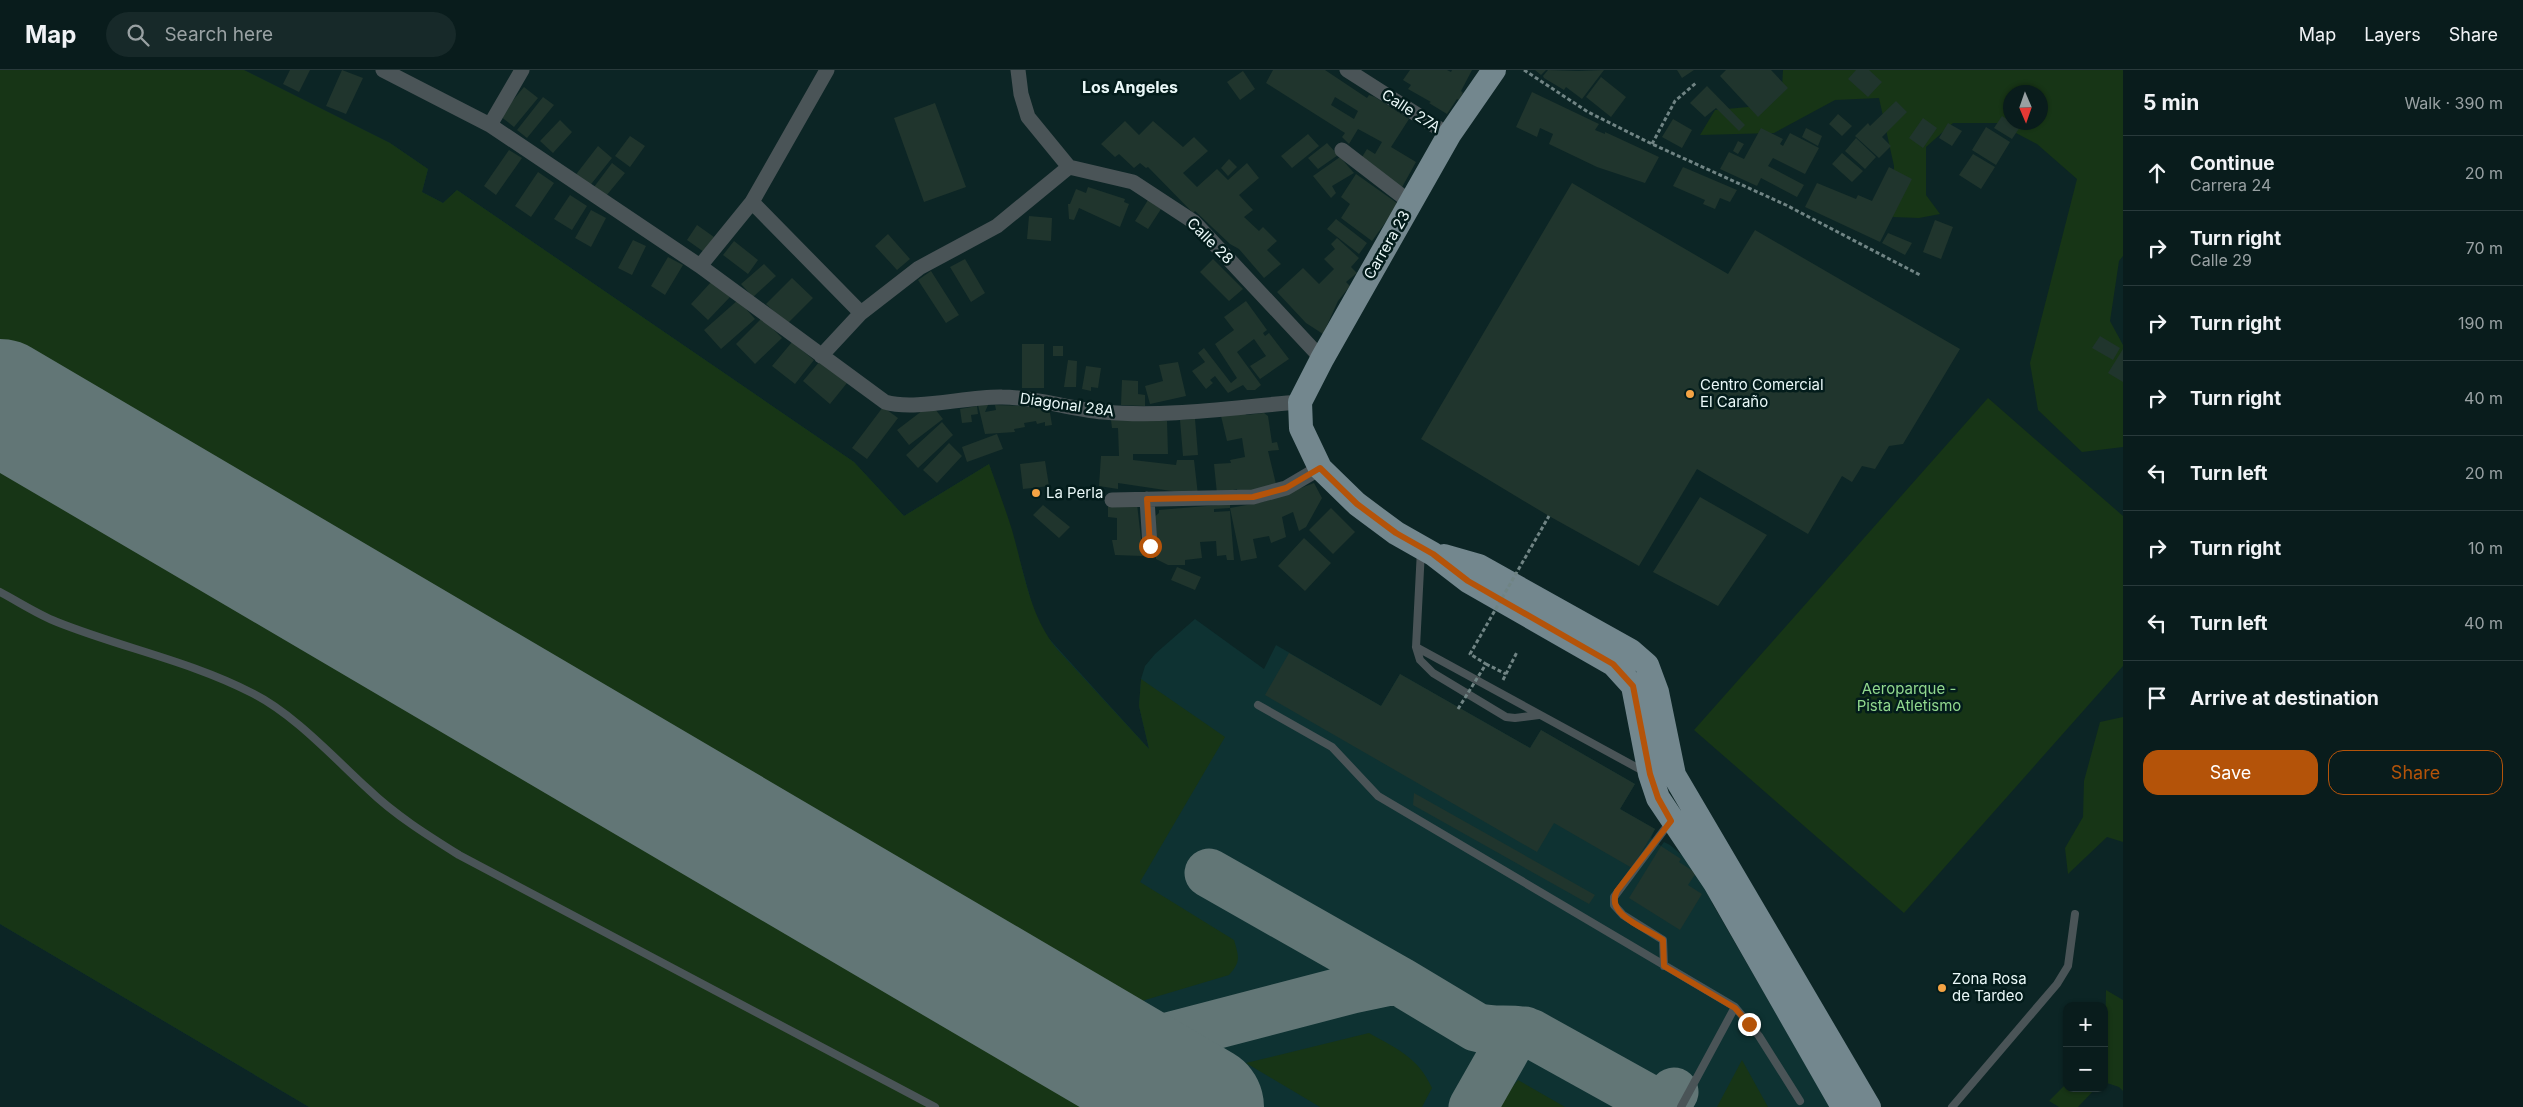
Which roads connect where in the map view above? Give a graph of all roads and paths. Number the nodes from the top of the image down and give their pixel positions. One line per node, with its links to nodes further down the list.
1 (522, 70): 9 (street)
2 (827, 70): 14 (street)
3 (1018, 70): 13 (street)
4 (1347, 70): 10 (street, Calle 27A)
5 (1494, 70): 10 (main road, Carrera 23)
6 (1524, 70): 11 (path)
7 (387, 71): 9 (street)
8 (1698, 82): 11 (path)
9 (490, 125): 16 (street)
10 (1449, 136): 15 (main road, Carrera 23)
11 (1652, 144): 17 (path)
12 (1342, 150): 15 (street)
13 (1069, 167): 18 (street); 20 (street, Calle 28)
14 (752, 202): 16 (street); 18 (street)
15 (1410, 203): 20 (main road, Carrera 23)
16 (700, 266): 19 (street)
17 (1920, 275)
18 (861, 312): 19 (street)
19 (821, 356): 21 (street, Diagonal 28A)
20 (1322, 359): 21 (main road, Carrera 23)
21 (1300, 402): 22 (main road, Carrera 23)
22 (1320, 468): 23 (street); 27 (main road)
23 (1147, 499): 24 (street); 26 (street)
24 (1112, 500)
25 (1548, 516): 31 (path, bridge)
26 (1150, 546)
27 (1427, 551): 29 (lane); 37 (main road); 46 (main road)
28 (0, 592): 43 (lane)
29 (1416, 647): 33 (lane); 36 (lane)
30 (1517, 652): 32 (path)
31 (1486, 664): 32 (path); 35 (path, bridge)
32 (1506, 674): 33 (path)
33 (1496, 692): 36 (lane)
34 (1258, 705): 40 (lane)
35 (1458, 709)
36 (1538, 716): 37 (lane)
37 (1650, 774): 38 (main road)
38 (1671, 821): 40 (lane); 45 (main road)
39 (2075, 914): 47 (lane)
40 (1664, 966): 41 (lane)
41 (1735, 1008): 42 (lane); 44 (lane)
42 (1800, 1100)
43 (936, 1107)
44 (1681, 1107)
45 (1844, 1107)
46 (1869, 1107)
47 (1952, 1107)

